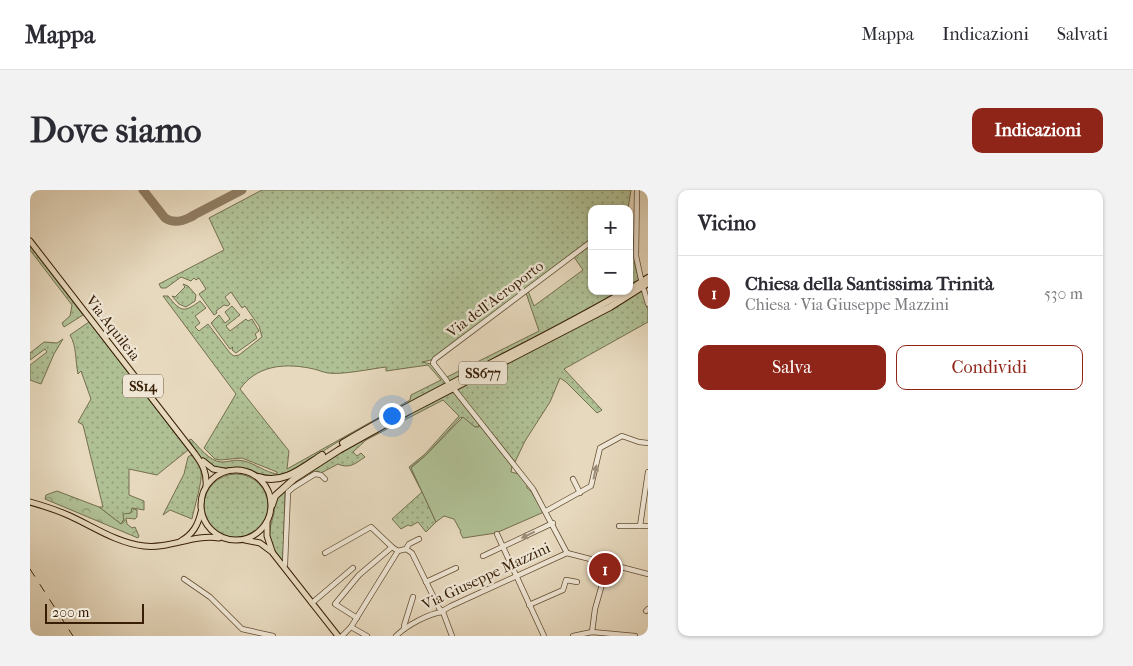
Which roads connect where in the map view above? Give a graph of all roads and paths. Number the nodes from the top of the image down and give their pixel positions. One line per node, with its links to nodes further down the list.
1 (638, 190): 2 (street)
2 (636, 230): 5 (street)
3 (30, 241): 13 (main road, Via Aquileia / SS14)
4 (588, 245): 10 (street, Via dell'Aeroporto)
5 (645, 279): 6 (highway, SS677)
6 (633, 287)
7 (646, 287): 9 (street); 23 (highway, SS677)
8 (619, 295): 16 (highway, SS677)
9 (648, 304)
10 (447, 381)
11 (454, 389): 25 (street)
12 (648, 442): 20 (street, one-way to 12)
13 (195, 454): 14 (main road, Via Aquileia / SS14); 19 (main road, Via Aquileia / SS14)
14 (226, 471): 16 (main road, SS14); 19 (main road)
15 (648, 472): 21 (street)
16 (259, 477): 23 (main road)
17 (325, 479): 45 (street)
18 (573, 479): 20 (street)
19 (206, 486): 24 (main road, SS14)
20 (580, 493): 25 (street)
21 (646, 494): 29 (street)
22 (30, 502): 35 (main road)
23 (272, 505): 26 (main road)
24 (201, 511): 32 (main road); 35 (main road)
25 (546, 511): 27 (street)
26 (267, 523): 34 (main road); 40 (main road)
27 (552, 523): 37 (street, one-way to 37); 42 (street)
28 (619, 526): 29 (street)
29 (640, 526): 30 (street)
30 (648, 526)
31 (497, 534): 37 (street)
32 (224, 539): 34 (main road); 35 (main road)
33 (419, 539): 38 (street)
34 (244, 540): 40 (main road)
35 (178, 543)
36 (392, 547): 39 (street); 41 (street); 57 (street)
37 (503, 547): 43 (street); 49 (street)
38 (406, 549): 39 (street); 51 (street)
39 (398, 551): 57 (street)
40 (272, 552): 45 (main road)
41 (325, 553)
42 (567, 553): 44 (street, Via Giuseppe Mazzini); 49 (street, Via Giuseppe Mazzini)
43 (483, 556)
44 (599, 561): 48 (street, Via Giuseppe Mazzini); 59 (street)
45 (282, 564): 54 (main road)
46 (354, 568): 54 (street)
47 (456, 568): 51 (street)
48 (648, 574)
49 (516, 576): 55 (street); 56 (street, Via Giuseppe Mazzini)
50 (184, 579): 61 (street)
51 (426, 582): 56 (street)
52 (577, 582): 55 (street)
53 (413, 596): 60 (street)
54 (312, 603): 62 (main road)
55 (529, 605): 66 (street)
56 (443, 612): 60 (street, Via Giuseppe Mazzini); 65 (street)
57 (357, 618): 58 (street)
58 (351, 627): 63 (street); 64 (street)
59 (592, 632): 67 (street); 68 (street)
60 (401, 633)
61 (273, 636)
62 (338, 636)
63 (342, 636)
64 (366, 636)
65 (452, 636)
66 (544, 636)
67 (573, 636)
68 (635, 636)

